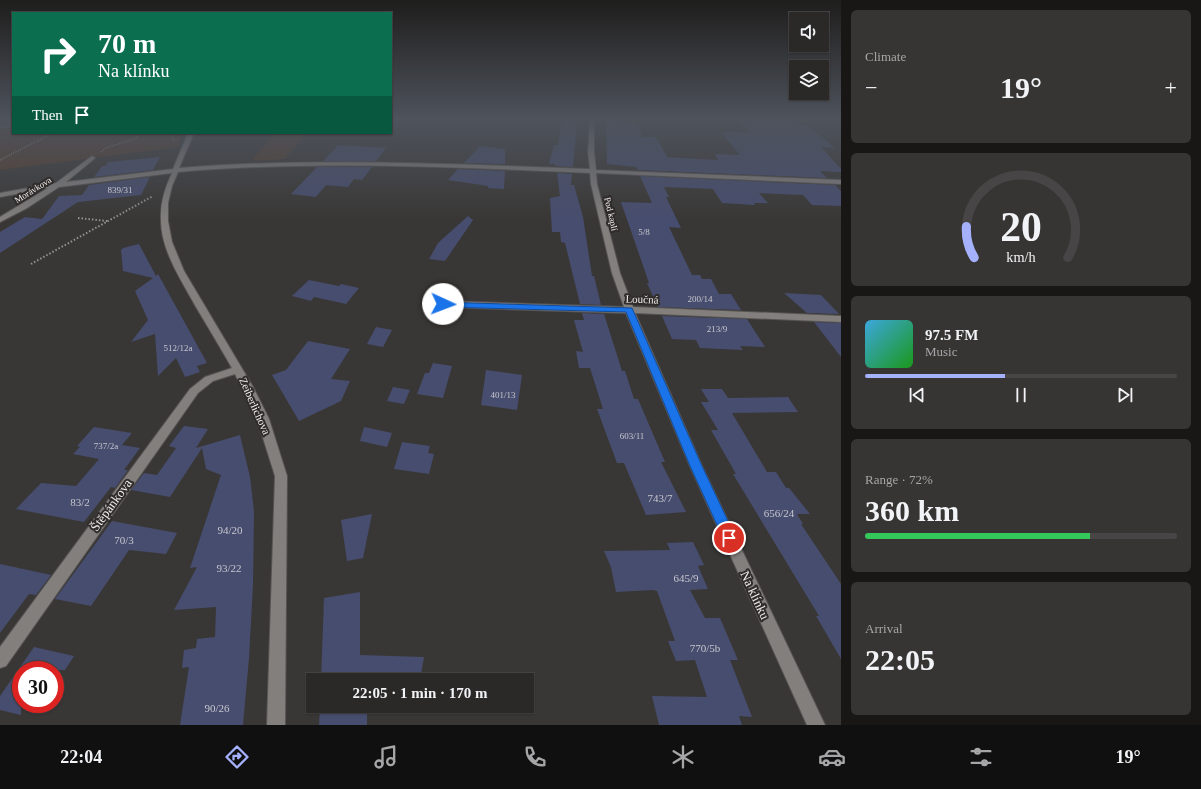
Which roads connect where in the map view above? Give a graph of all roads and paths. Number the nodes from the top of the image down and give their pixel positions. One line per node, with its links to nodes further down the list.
1 (12, 154): 6 (path)
2 (98, 154): 5 (path)
3 (184, 154): 7 (street, Zeiberlichova)
4 (592, 154): 8 (street, Pod kaplí)
5 (92, 158): 10 (street, Morávkova)
6 (0, 160)
7 (177, 170): 8 (street); 10 (street); 20 (street, Zeiberlichova)
8 (592, 170): 9 (street); 18 (street, Pod kaplí)
9 (841, 182)
10 (60, 184): 11 (street); 14 (street, Morávkova)
11 (0, 195)
12 (154, 196): 15 (path)
13 (78, 218): 15 (path)
14 (0, 220)
15 (108, 221): 16 (path)
16 (31, 264)
17 (443, 304): 18 (street, Loučná)
18 (629, 310): 19 (street, Loučná); 23 (street, Na klínku)
19 (841, 320)
20 (238, 369): 21 (street, Štěpánkova); 22 (street, Zeiberlichova)
21 (0, 660)
22 (276, 725)
23 (816, 725)

